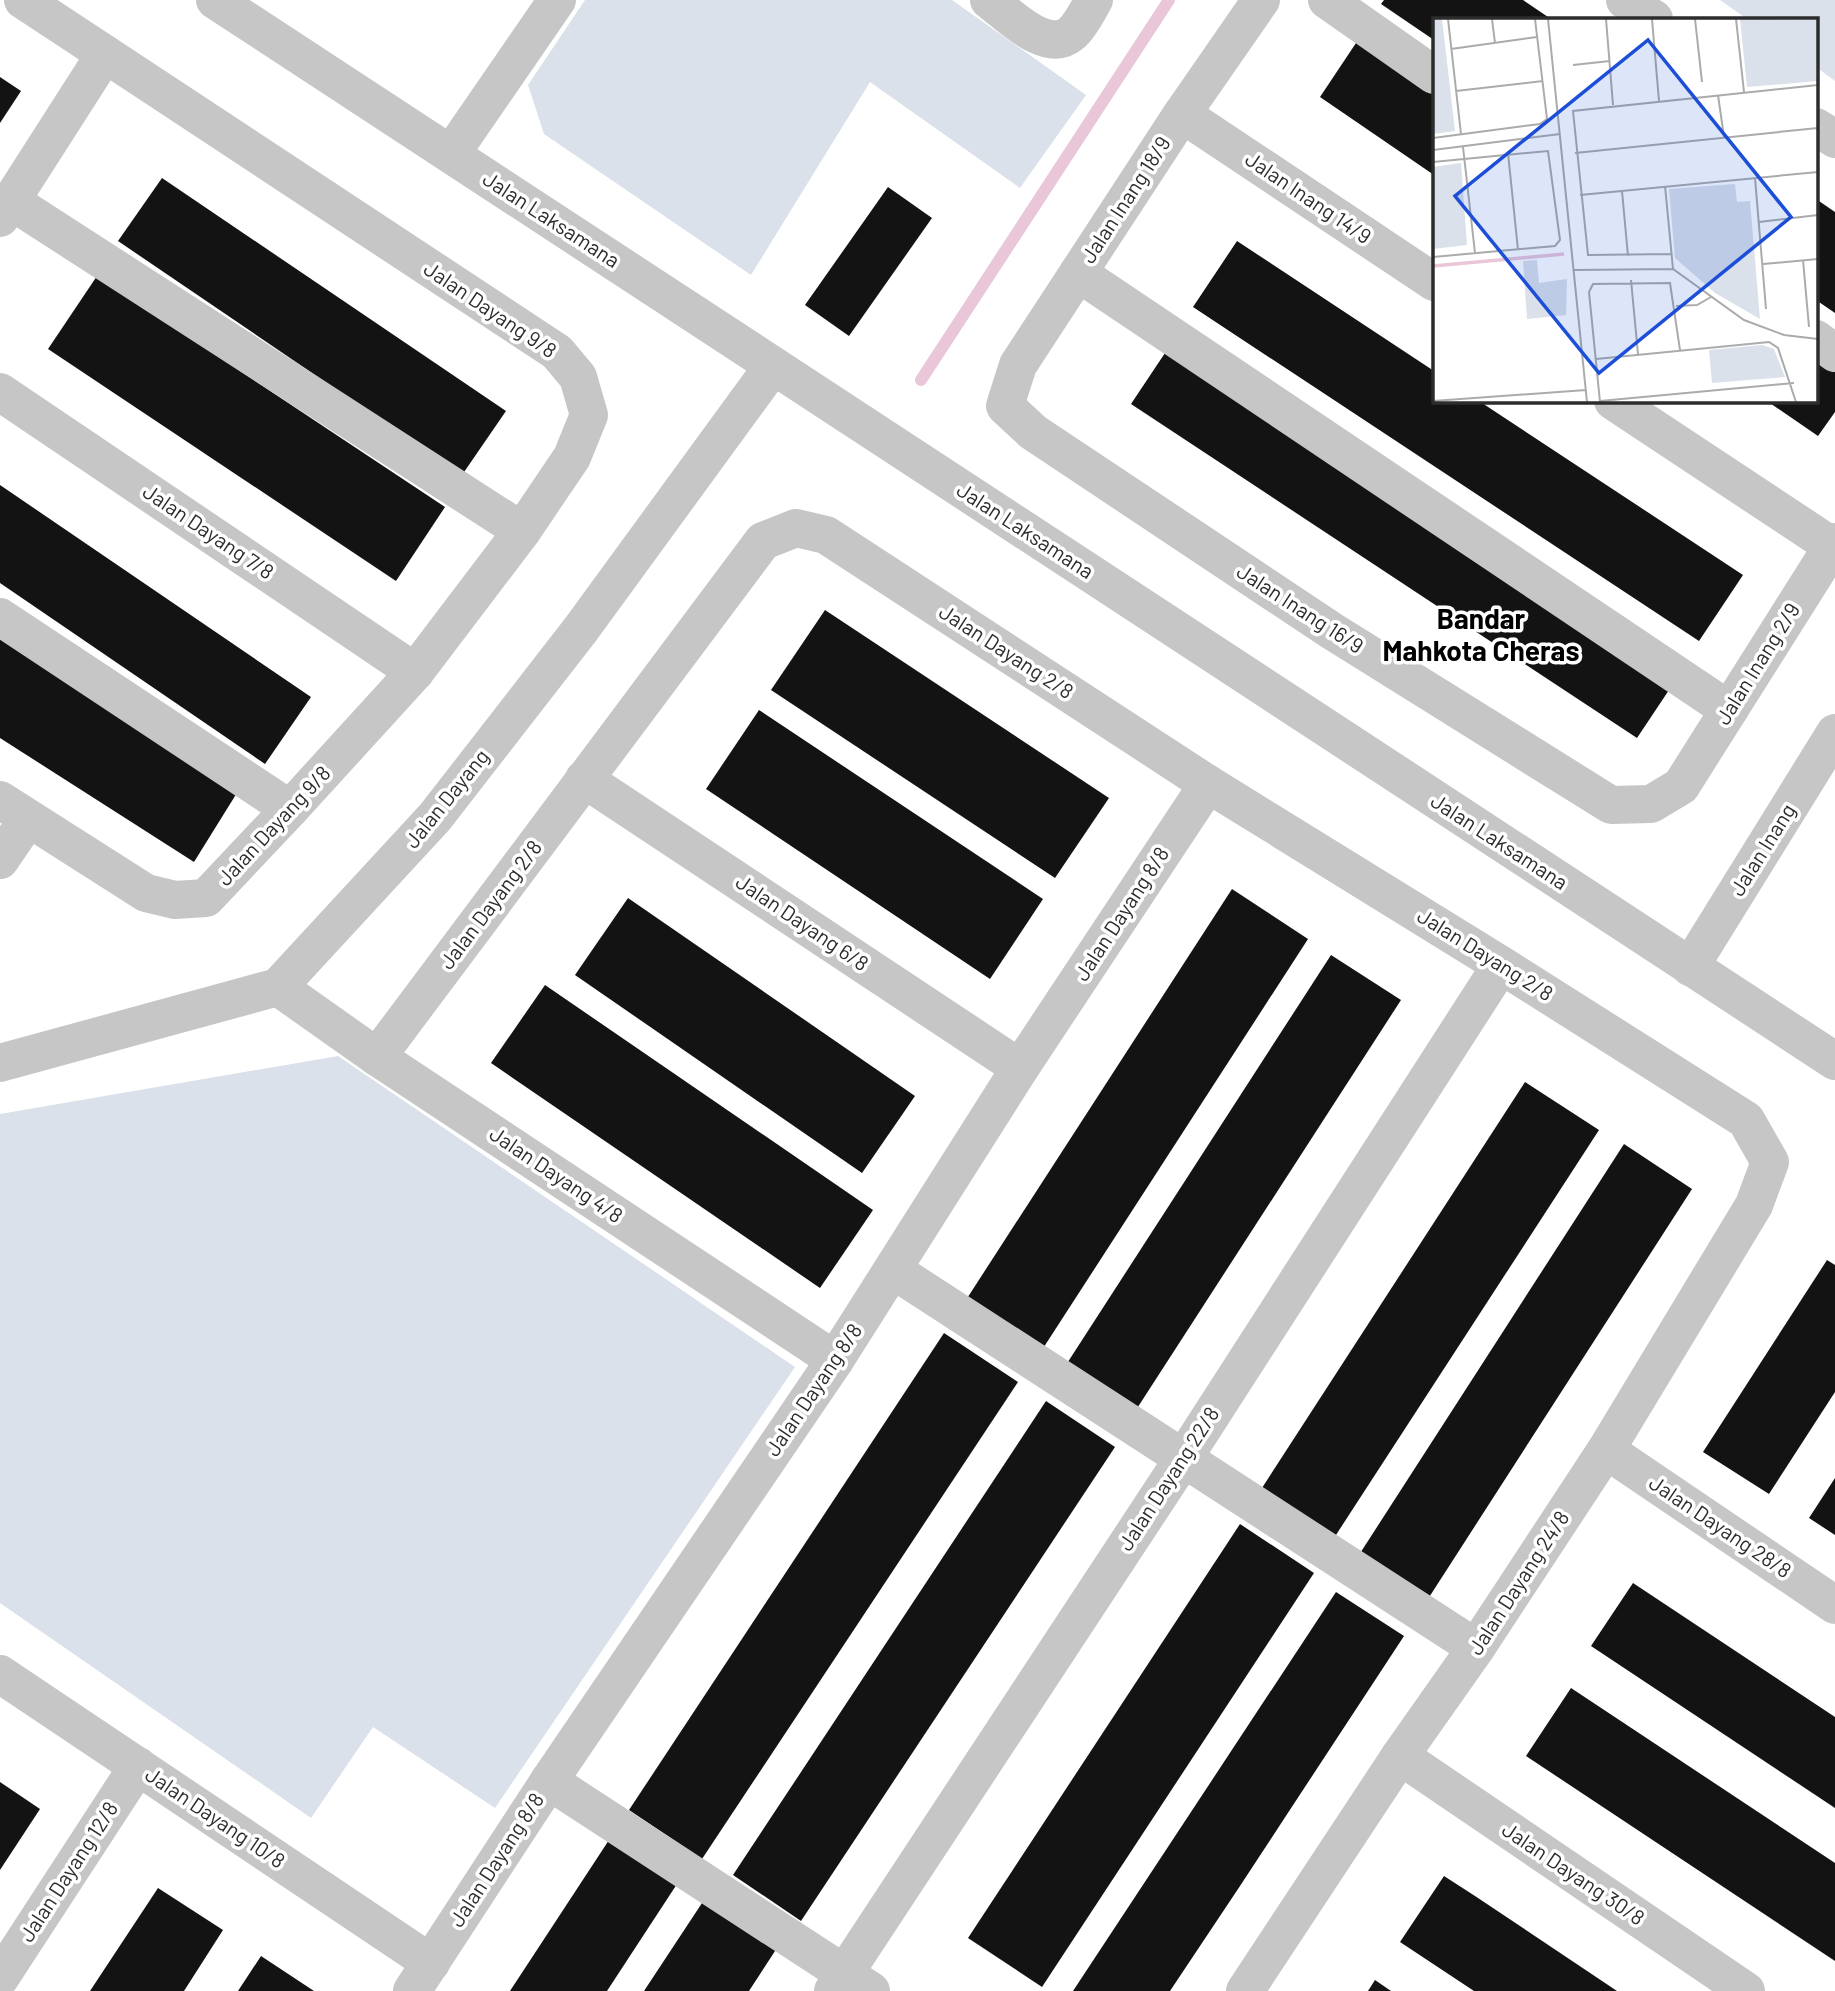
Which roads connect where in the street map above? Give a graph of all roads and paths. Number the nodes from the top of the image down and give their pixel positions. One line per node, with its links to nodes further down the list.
1 (23, 0): 10 (street, Jalan Dayang 9/8)
2 (215, 0): 15 (street, Jalan Laksamana)
3 (557, 0): 15 (street)
4 (989, 0): 5 (street)
5 (1094, 0)
6 (1261, 0): 12 (street, Jalan Inang 18/9)
7 (1327, 0): 11 (street)
8 (1625, 0): 9 (street)
9 (1652, 18)
10 (105, 54): 16 (street); 25 (street, Jalan Dayang 9/8)
11 (1433, 74)
12 (1182, 114): 17 (street, Jalan Inang 18/9); 18 (street, Jalan Inang 14/9)
13 (1818, 128): 14 (street)
14 (1835, 139)
15 (452, 154): 21 (street, Jalan Laksamana)
16 (5, 209): 25 (street)
17 (1078, 273): 24 (street, Jalan Inang 18/9); 29 (street)
18 (1433, 281)
19 (1818, 340): 20 (street)
20 (1835, 353)
21 (772, 366): 38 (street, Jalan Laksamana); 39 (street, Jalan Dayang)
22 (0, 392): 28 (street, Jalan Dayang 7/8)
23 (1615, 402): 26 (street)
24 (1005, 406): 33 (street, Jalan Inang 16/9)
25 (522, 531): 28 (street, Jalan Dayang 9/8)
26 (1834, 544): 29 (street, Jalan Inang 2/9)
27 (0, 617): 35 (street)
28 (415, 672): 35 (street, Jalan Dayang 9/8)
29 (1729, 710): 33 (street, Jalan Inang 2/9)
30 (1835, 733): 38 (street, Jalan Inang)
31 (584, 779): 32 (street, Jalan Dayang 2/8); 40 (street, Jalan Dayang 2/8); 43 (street, Jalan Dayang 6/8)
32 (1208, 784): 37 (street, Jalan Dayang 2/8); 43 (street, Jalan Dayang 8/8)
33 (1681, 786)
34 (14, 809): 35 (street, Jalan Dayang 9/8); 36 (street)
35 (290, 809)
36 (0, 860)
37 (1502, 965): 44 (street, Jalan Dayang 2/8); 48 (street, Jalan Dayang 22/8)
38 (1690, 967): 41 (street, Jalan Laksamana)
39 (278, 988): 40 (street, Jalan Dayang 4/8); 42 (street)
40 (377, 1057): 46 (street, Jalan Dayang 4/8)
41 (1835, 1061)
42 (0, 1063)
43 (1020, 1068): 45 (street, Jalan Dayang 8/8)
44 (1770, 1162): 47 (street, Jalan Dayang 24/8)
45 (893, 1270): 46 (street, Jalan Dayang 8/8); 48 (street)
46 (835, 1360): 54 (street, Jalan Dayang 8/8)
47 (1606, 1450): 49 (street, Jalan Dayang 28/8); 50 (street, Jalan Dayang 24/8)
48 (1183, 1459): 50 (street); 57 (street, Jalan Dayang 22/8)
49 (1835, 1605)
50 (1476, 1648): 52 (street, Jalan Dayang 24/8)
51 (0, 1674): 53 (street, Jalan Dayang 10/8)
52 (1400, 1756): 58 (street, Jalan Dayang 24/8); 59 (street, Jalan Dayang 30/8)
53 (138, 1766): 55 (street, Jalan Dayang 10/8); 56 (street, Jalan Dayang 12/8)
54 (549, 1781): 55 (street, Jalan Dayang 8/8); 57 (street)
55 (421, 1977)
56 (0, 1978)
57 (849, 1986)
58 (1245, 1991)
59 (1746, 1991)

